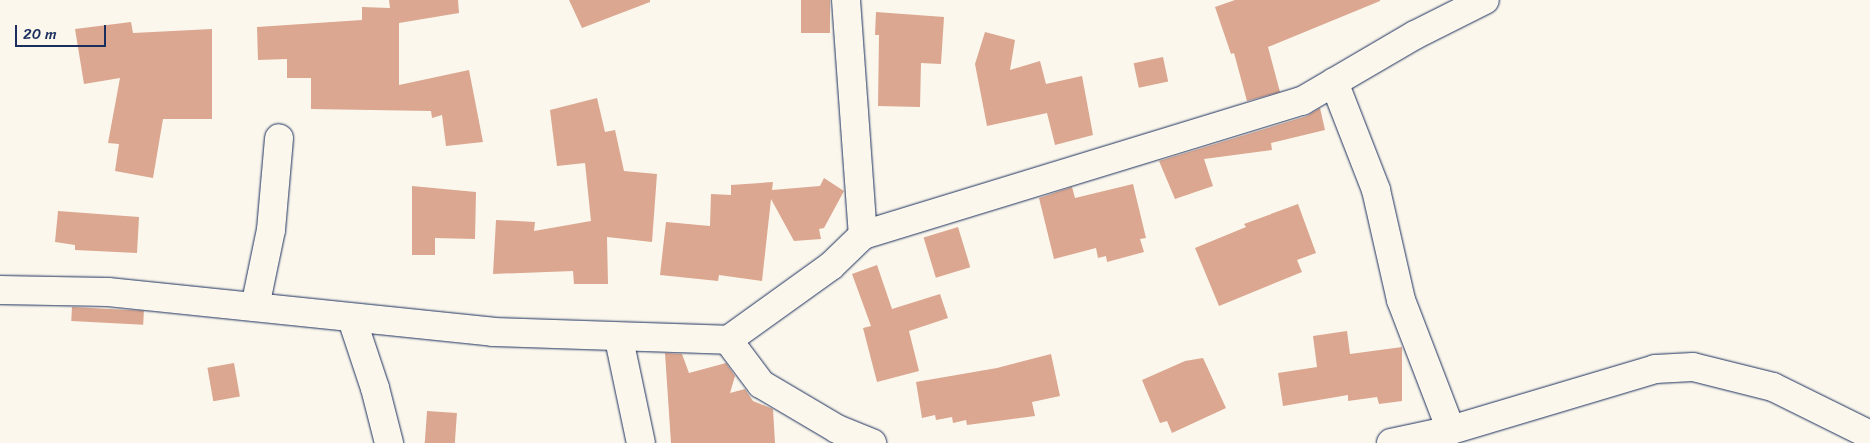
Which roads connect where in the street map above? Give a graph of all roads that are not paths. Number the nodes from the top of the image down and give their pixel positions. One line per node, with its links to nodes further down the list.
1 (846, 0): 5 (street)
2 (1485, 0): 3 (street)
3 (1334, 82): 5 (street); 11 (street)
4 (279, 138): 7 (street)
5 (863, 235): 10 (street)
6 (0, 290): 7 (street)
7 (255, 307): 8 (street)
8 (352, 319): 9 (street); 13 (street)
9 (619, 339): 10 (street); 14 (street)
10 (728, 340): 15 (street)
11 (1451, 430): 12 (street); 16 (street)
12 (1870, 435)
13 (389, 443)
14 (641, 443)
15 (872, 443)
16 (1391, 443)

